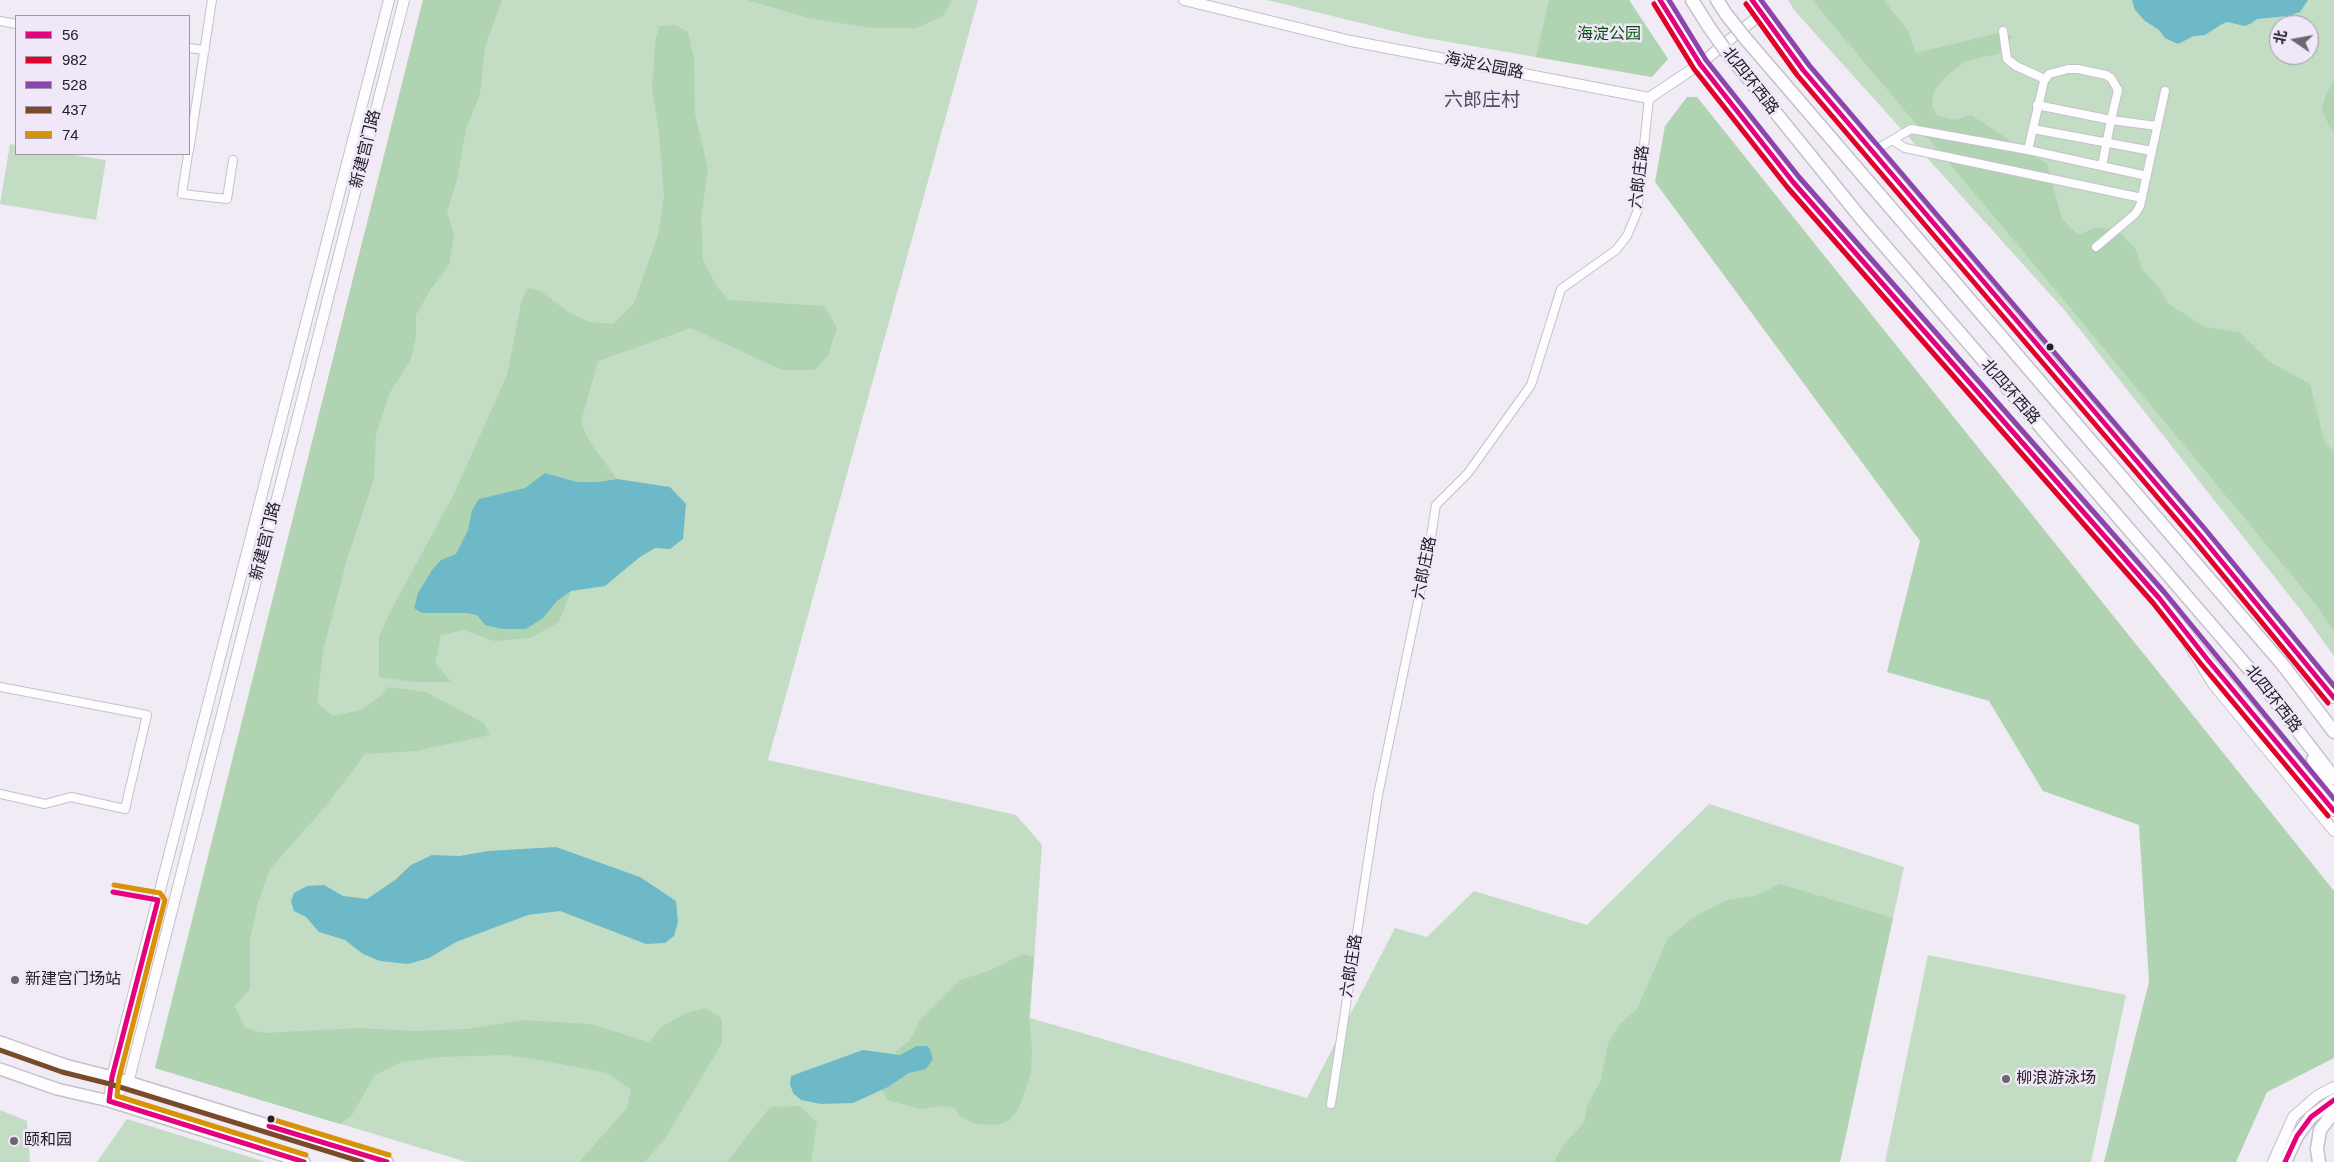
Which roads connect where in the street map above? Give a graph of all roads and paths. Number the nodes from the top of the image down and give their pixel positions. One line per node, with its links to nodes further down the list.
1 (212, 0): 14 (street)
2 (389, 0): 49 (street, 新建宫门路)
3 (404, 0): 50 (street, 新建宫门路)
4 (1184, 0): 18 (street, 海淀公园路)
5 (1660, 0): 15 (street, 北四环西路)
6 (1692, 0): 39 (highway, 北四环西路, bridge)
7 (1717, 0): 38 (highway, 北四环西路, bridge)
8 (1752, 0): 9 (street)
9 (1761, 14): 15 (street); 28 (street)
10 (0, 22): 11 (street)
11 (15, 24)
12 (2004, 31): 16 (street)
13 (190, 48): 14 (street)
14 (205, 50): 23 (street)
15 (1700, 64): 18 (street); 35 (street, 北四环西路)
16 (2045, 79): 19 (street); 20 (street)
17 (2165, 92): 21 (street)
18 (1648, 98): 54 (street, 六郎庄路)
19 (2037, 105): 20 (street); 22 (street)
20 (2111, 120): 21 (street); 25 (street)
21 (2157, 126): 27 (street)
22 (2033, 129): 25 (street); 26 (street)
23 (190, 140)
24 (1892, 140): 26 (street); 28 (street); 33 (street)
25 (2108, 143): 27 (street); 31 (street)
26 (2028, 150): 31 (street)
27 (2152, 151): 32 (street)
28 (1872, 152): 37 (street)
29 (188, 155): 30 (street)
30 (233, 160)
31 (2102, 166): 32 (street)
32 (2147, 176): 33 (street)
33 (2142, 198): 34 (street)
34 (2096, 247)
35 (2159, 598): 45 (street, 北四环西路); 46 (street)
36 (0, 686): 43 (street)
37 (2334, 698)
38 (2316, 708): 40 (highway); 41 (highway, 北四环西路)
39 (2294, 725): 42 (highway, 北四环西路); 44 (highway)
40 (2334, 726)
41 (2334, 732)
42 (2334, 778)
43 (0, 794)
44 (2334, 799)
45 (2334, 811)
46 (2334, 832)
47 (0, 1042): 49 (main road)
48 (0, 1070): 53 (main road)
49 (112, 1077): 50 (main road); 53 (street, 新建宫门路)
50 (128, 1083): 53 (street); 57 (main road)
51 (2334, 1087): 58 (street)
52 (2334, 1100): 59 (highway)
53 (109, 1101): 56 (main road)
54 (1331, 1104)
55 (2334, 1112): 60 (highway)
56 (304, 1162)
57 (387, 1162)
58 (2273, 1162)
59 (2285, 1162)
60 (2319, 1162)

